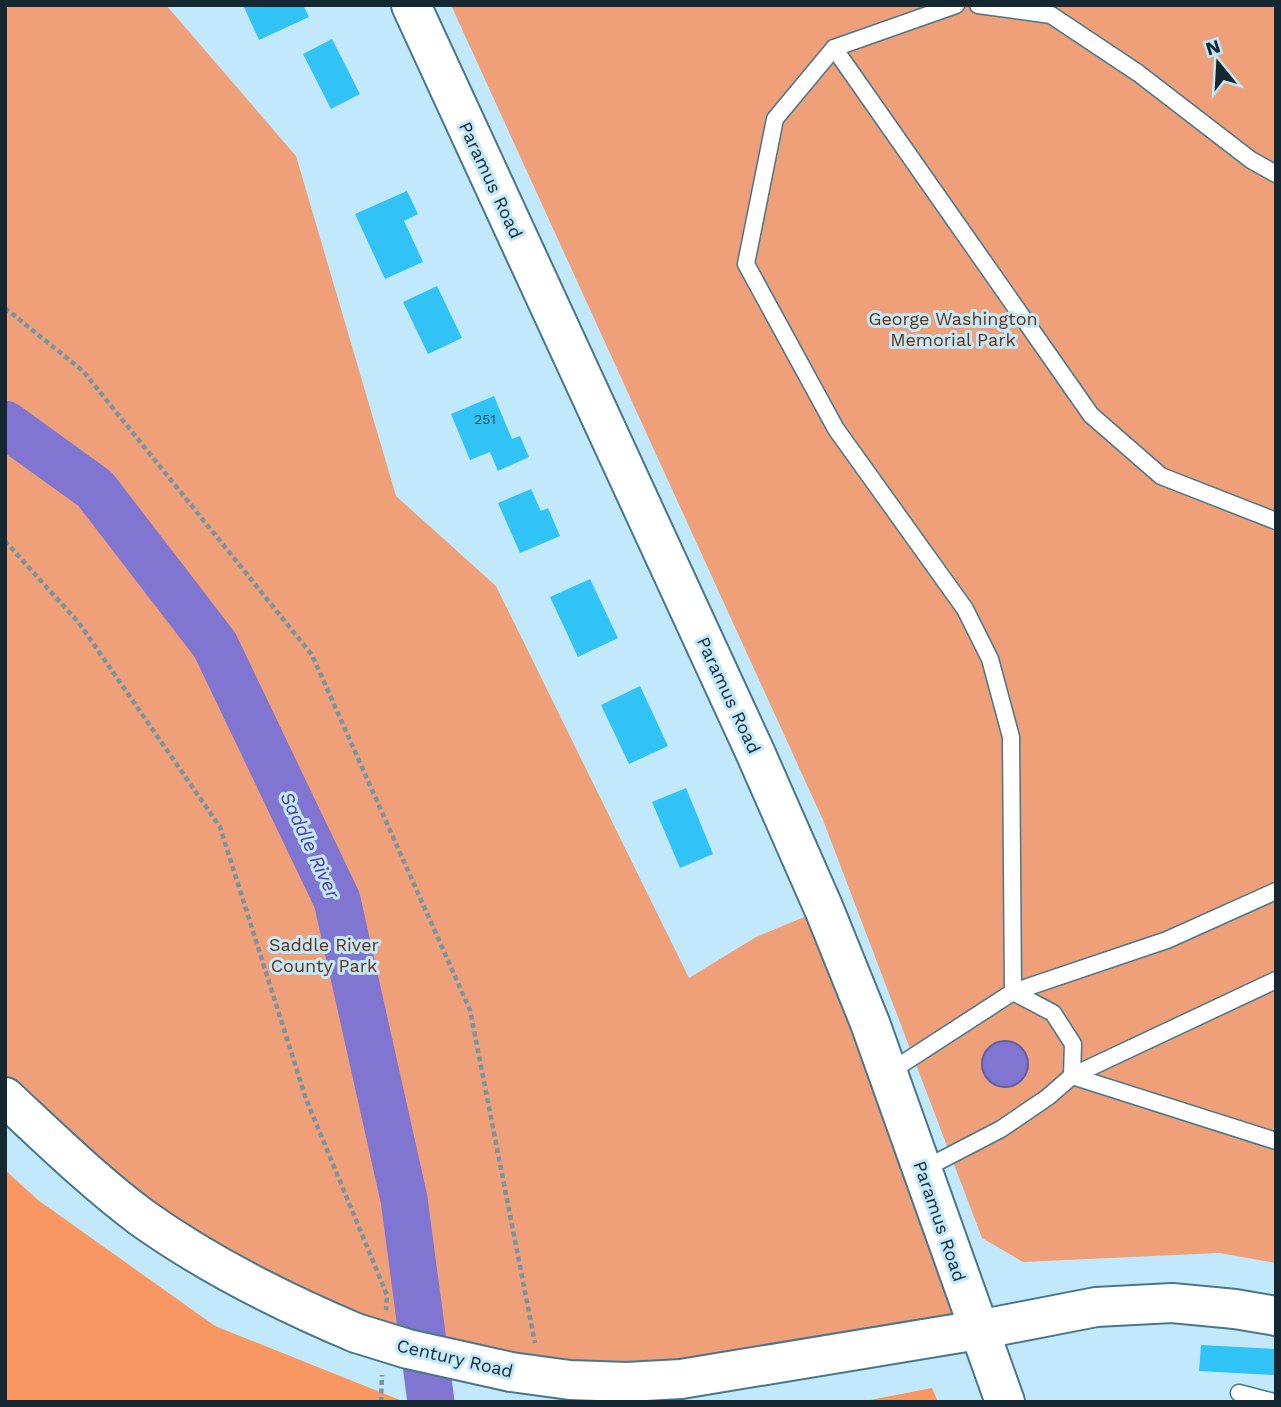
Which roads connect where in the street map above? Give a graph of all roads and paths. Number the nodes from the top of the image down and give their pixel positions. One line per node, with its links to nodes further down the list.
1 (411, 5): 12 (main road, Paramus Road)
2 (956, 5): 4 (lane)
3 (978, 5): 5 (lane)
4 (834, 48): 7 (lane); 11 (lane)
5 (1276, 174)
6 (5, 308): 21 (path)
7 (1276, 521)
8 (5, 541): 18 (path)
9 (1276, 891): 11 (lane)
10 (1276, 979): 13 (lane)
11 (1013, 992): 12 (lane); 13 (lane)
12 (888, 1073): 16 (main road, Paramus Road)
13 (1072, 1076): 15 (lane); 16 (lane)
14 (5, 1097): 18 (main road, Century Road)
15 (1276, 1141)
16 (922, 1170): 19 (main road, Paramus Road)
17 (1276, 1316): 19 (main road, Century Road)
18 (371, 1327): 21 (main road, Century Road, bridge)
19 (978, 1330): 21 (main road, Century Road); 24 (main road, Paramus Road)
20 (383, 1362): 23 (path)
21 (526, 1374)
22 (1239, 1393): 25 (lane)
23 (381, 1402)
24 (1005, 1402)
25 (1274, 1402)

